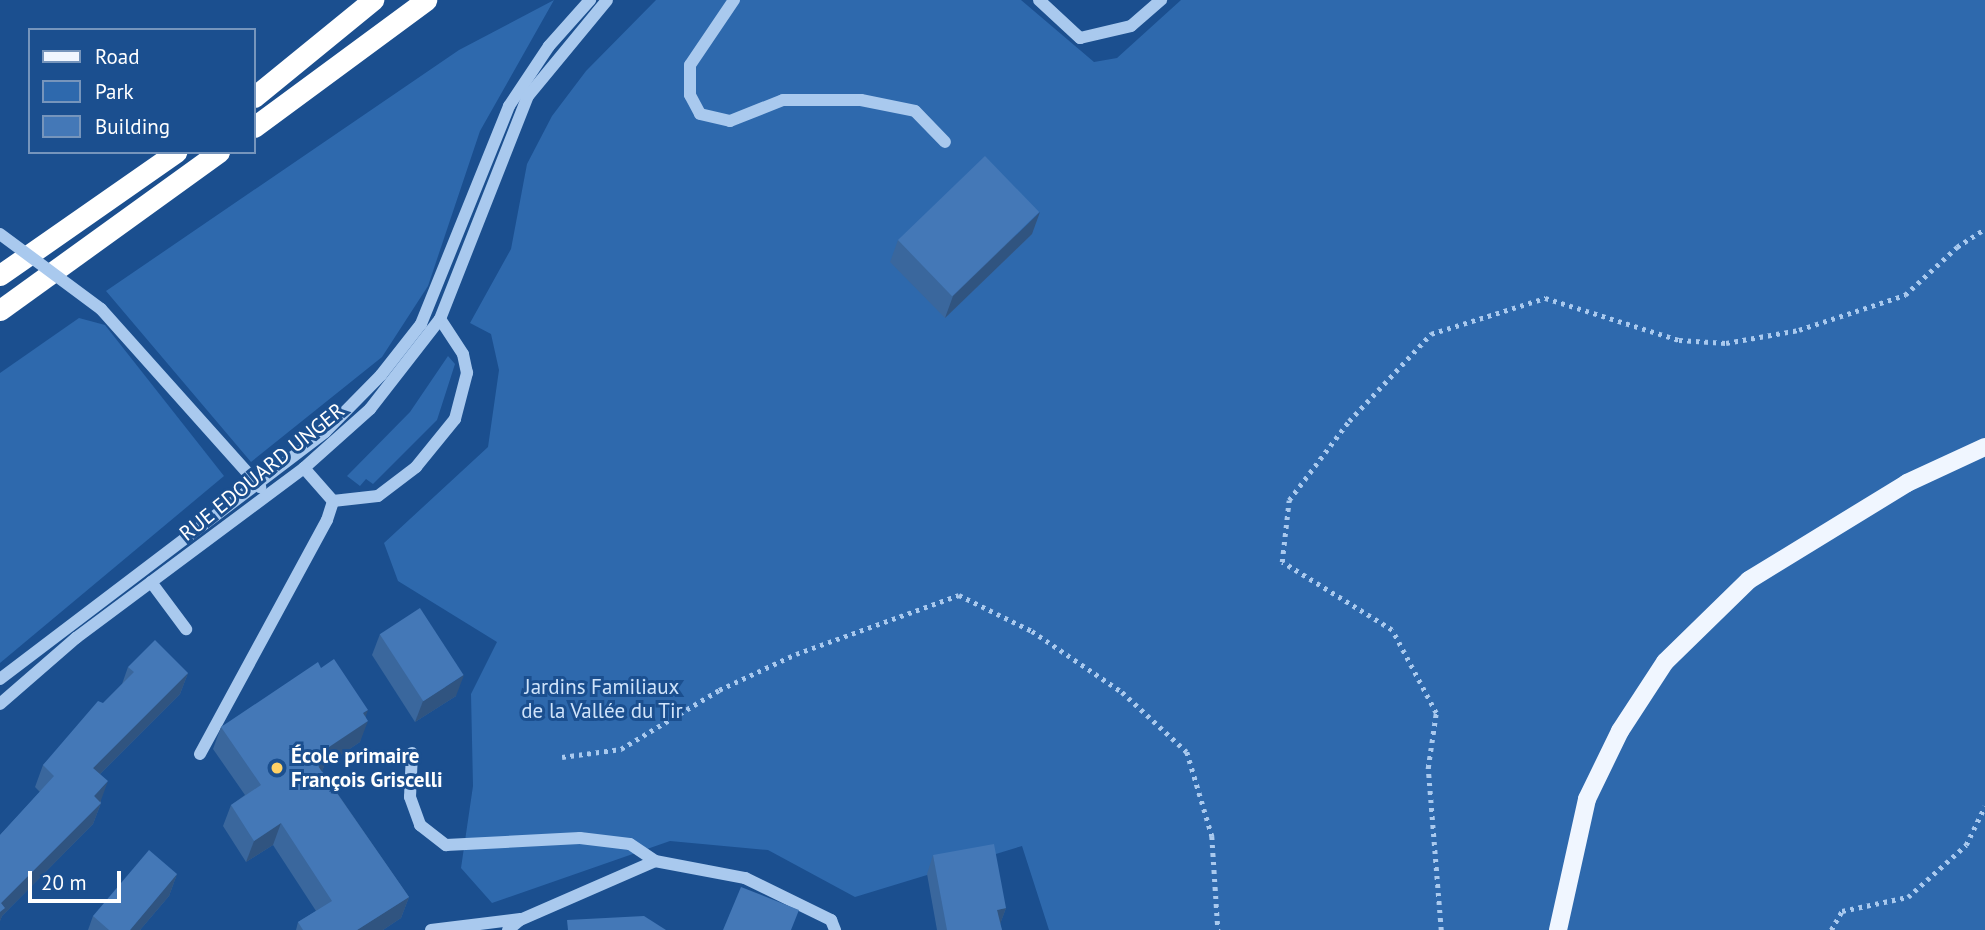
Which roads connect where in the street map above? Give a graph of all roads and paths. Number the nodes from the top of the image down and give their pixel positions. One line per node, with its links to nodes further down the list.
1 (373, 0): 8 (highway)
2 (426, 0): 9 (highway)
3 (590, 0): 20 (street)
4 (607, 0): 17 (street, RUE EDOUARD UNGER)
5 (734, 0): 10 (street)
6 (1039, 0): 7 (street)
7 (1161, 0)
8 (256, 95)
9 (256, 126)
10 (945, 142)
11 (173, 154): 15 (highway)
12 (216, 154): 16 (highway)
13 (1985, 229): 37 (path)
14 (0, 234): 20 (street, bridge)
15 (0, 275)
16 (0, 310)
17 (440, 319): 19 (street, RUE EDOUARD UNGER); 22 (street)
18 (1985, 447): 38 (main road)
19 (304, 468): 21 (street, RUE EDOUARD UNGER); 22 (street)
20 (255, 481): 21 (street); 25 (street)
21 (267, 495): 23 (street, RUE EDOUARD UNGER)
22 (333, 501): 28 (street)
23 (151, 582): 24 (street); 26 (street, RUE EDOUARD UNGER)
24 (186, 629)
25 (0, 679)
26 (0, 704)
27 (412, 753): 31 (street)
28 (200, 754)
29 (562, 757): 36 (path)
30 (1985, 806): 39 (path)
31 (655, 861): 32 (street); 35 (street)
32 (524, 919): 33 (street); 34 (street)
33 (431, 930)
34 (508, 930)
35 (835, 930)
36 (1218, 930)
37 (1441, 930)
38 (1558, 930)
39 (1831, 930)

